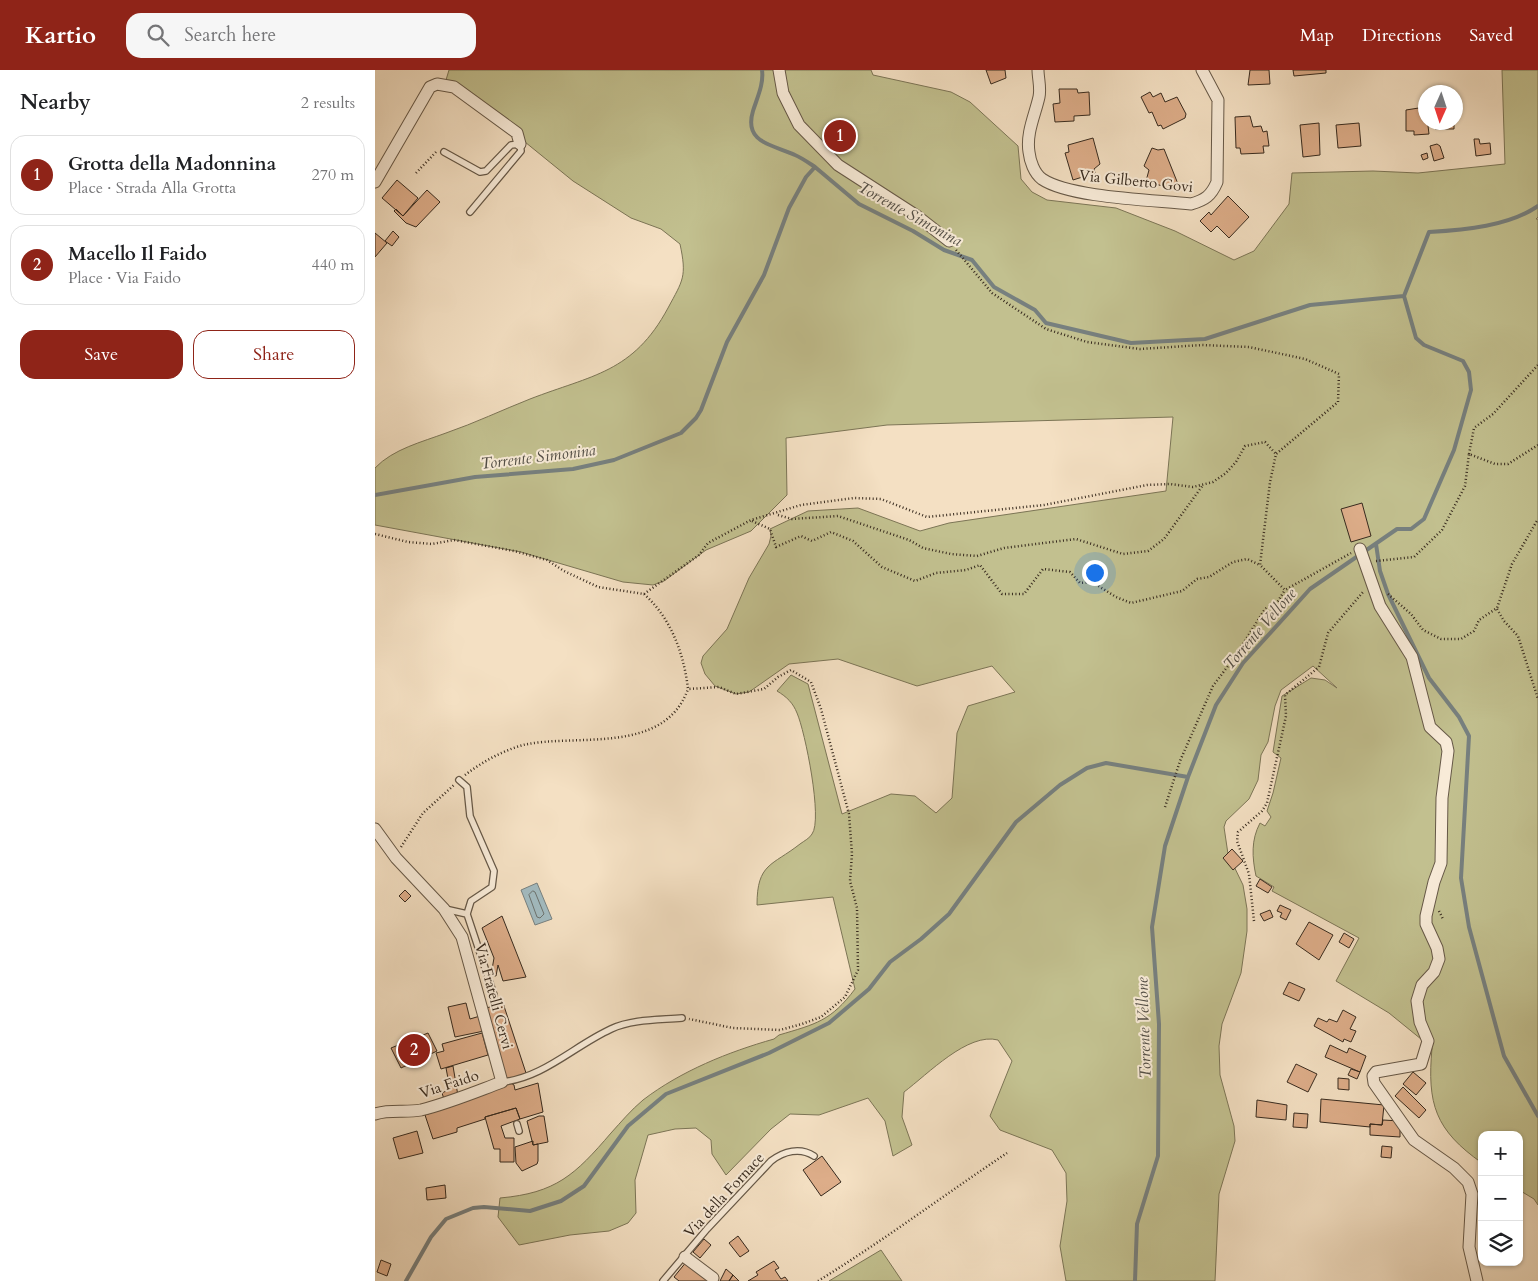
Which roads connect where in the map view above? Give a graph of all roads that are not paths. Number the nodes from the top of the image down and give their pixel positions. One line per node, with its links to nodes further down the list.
1 (779, 70): 8 (street)
2 (1038, 70): 3 (street, Via Gilberto Govi)
3 (1202, 70)
4 (519, 144): 5 (lane); 6 (street); 7 (lane)
5 (444, 152)
6 (375, 182)
7 (470, 212)
8 (949, 241)
9 (1360, 549): 24 (street)
10 (459, 780): 13 (lane)
11 (375, 829): 12 (street, Via Fratelli Cervi)
12 (443, 909): 13 (lane); 16 (street, Via Fratelli Cervi)
13 (467, 914): 14 (lane)
14 (494, 995)
15 (682, 1018): 16 (lane)
16 (502, 1082): 17 (street, Via Faido)
17 (375, 1114)
18 (517, 1124): 19 (lane)
19 (519, 1131)
20 (815, 1156): 21 (lane, Via della Fornace)
21 (685, 1257): 22 (street); 23 (lane, Via della Fornace)
22 (713, 1278)
23 (663, 1281)
24 (1477, 1281)

